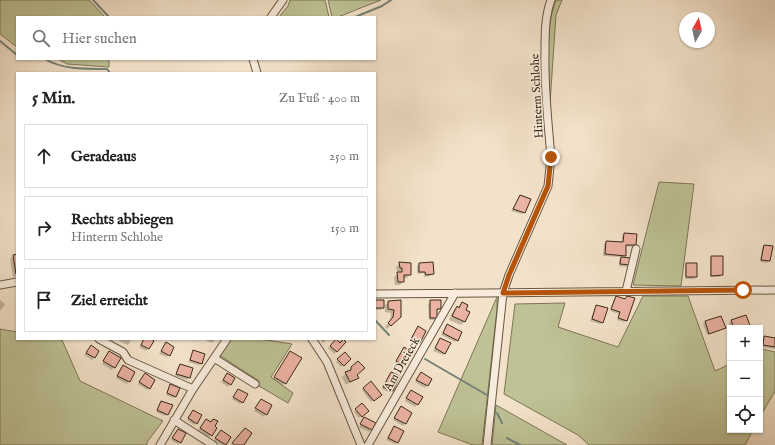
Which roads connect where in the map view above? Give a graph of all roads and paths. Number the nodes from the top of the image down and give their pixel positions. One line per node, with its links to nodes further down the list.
1 (283, 0): 3 (street)
2 (551, 0): 12 (street, Hinterm Schlohe)
3 (272, 16)
4 (253, 60): 5 (street)
5 (257, 72)
6 (636, 249): 10 (street)
7 (16, 282): 8 (street)
8 (0, 286)
9 (775, 290): 10 (street)
10 (626, 291): 12 (street)
11 (455, 293): 12 (street); 13 (street); 24 (street, Am Dreieck)
12 (503, 293): 25 (street, Hinterm Schlohe)
13 (376, 294)
14 (101, 340): 19 (street)
15 (227, 340): 17 (street)
16 (313, 340): 23 (street)
17 (214, 358): 18 (street); 19 (street)
18 (255, 384)
19 (193, 388): 20 (street)
20 (174, 420): 21 (street); 22 (street)
21 (160, 445)
22 (213, 445)
23 (361, 445)
24 (368, 445)
25 (487, 445)

